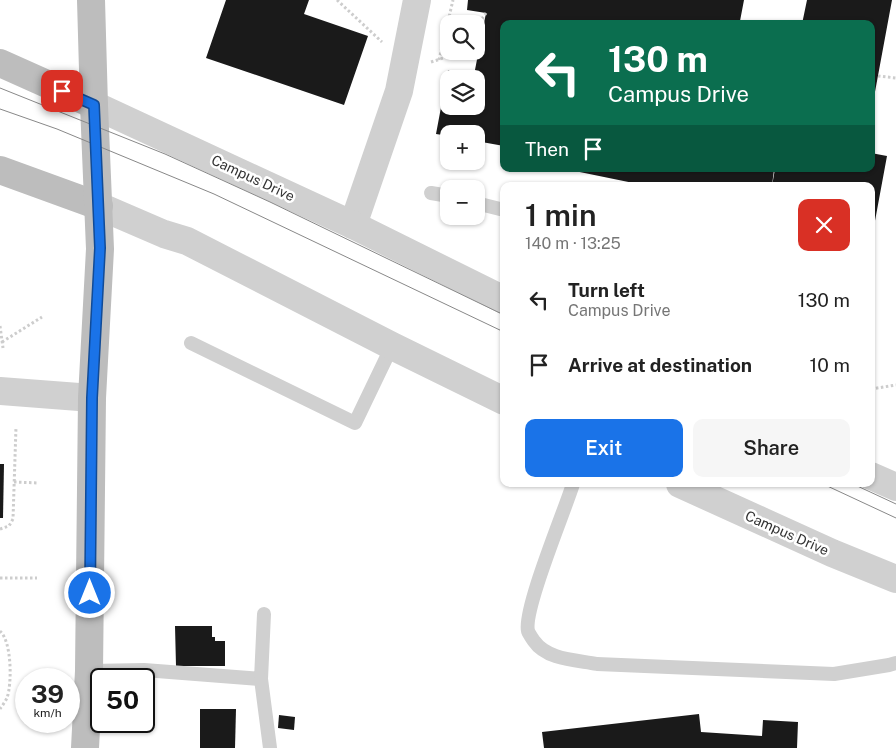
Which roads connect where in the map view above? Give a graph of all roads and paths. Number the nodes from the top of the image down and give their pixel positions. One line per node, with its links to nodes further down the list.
1 (91, 0): 11 (main road)
2 (338, 0): 5 (path)
3 (417, 0): 18 (street)
4 (453, 0): 6 (path)
5 (387, 48)
6 (439, 60): 8 (path)
7 (0, 63): 11 (main road, Campus Drive)
8 (425, 63)
9 (878, 76): 10 (path)
10 (896, 78)
11 (94, 105): 16 (main road); 18 (street, Campus Drive)
12 (0, 170): 16 (main road)
13 (431, 193): 14 (lane)
14 (440, 194)
15 (485, 205): 17 (lane)
16 (99, 206): 24 (street); 29 (main road)
17 (500, 209)
18 (353, 226): 19 (street, Campus Drive)
19 (500, 298)
20 (42, 317): 22 (path)
21 (0, 326): 22 (path)
22 (2, 342): 25 (path)
23 (191, 343): 24 (lane)
24 (392, 346): 30 (street)
25 (3, 348)
26 (896, 385): 27 (path)
27 (875, 388)
28 (0, 391): 29 (street)
29 (92, 398): 45 (main road)
30 (500, 398)
31 (16, 427): 33 (path)
32 (875, 478): 37 (street)
33 (14, 482): 34 (path); 38 (path)
34 (39, 482)
35 (572, 487): 44 (lane)
36 (687, 487): 41 (street, Campus Drive)
37 (896, 487)
38 (0, 529)
39 (0, 578): 40 (path)
40 (36, 578)
41 (896, 579)
42 (264, 614): 46 (lane)
43 (0, 631): 47 (path)
44 (896, 663)
45 (89, 671): 46 (lane); 48 (main road)
46 (261, 679): 49 (lane)
47 (0, 709)
48 (85, 748)
49 (270, 748)

